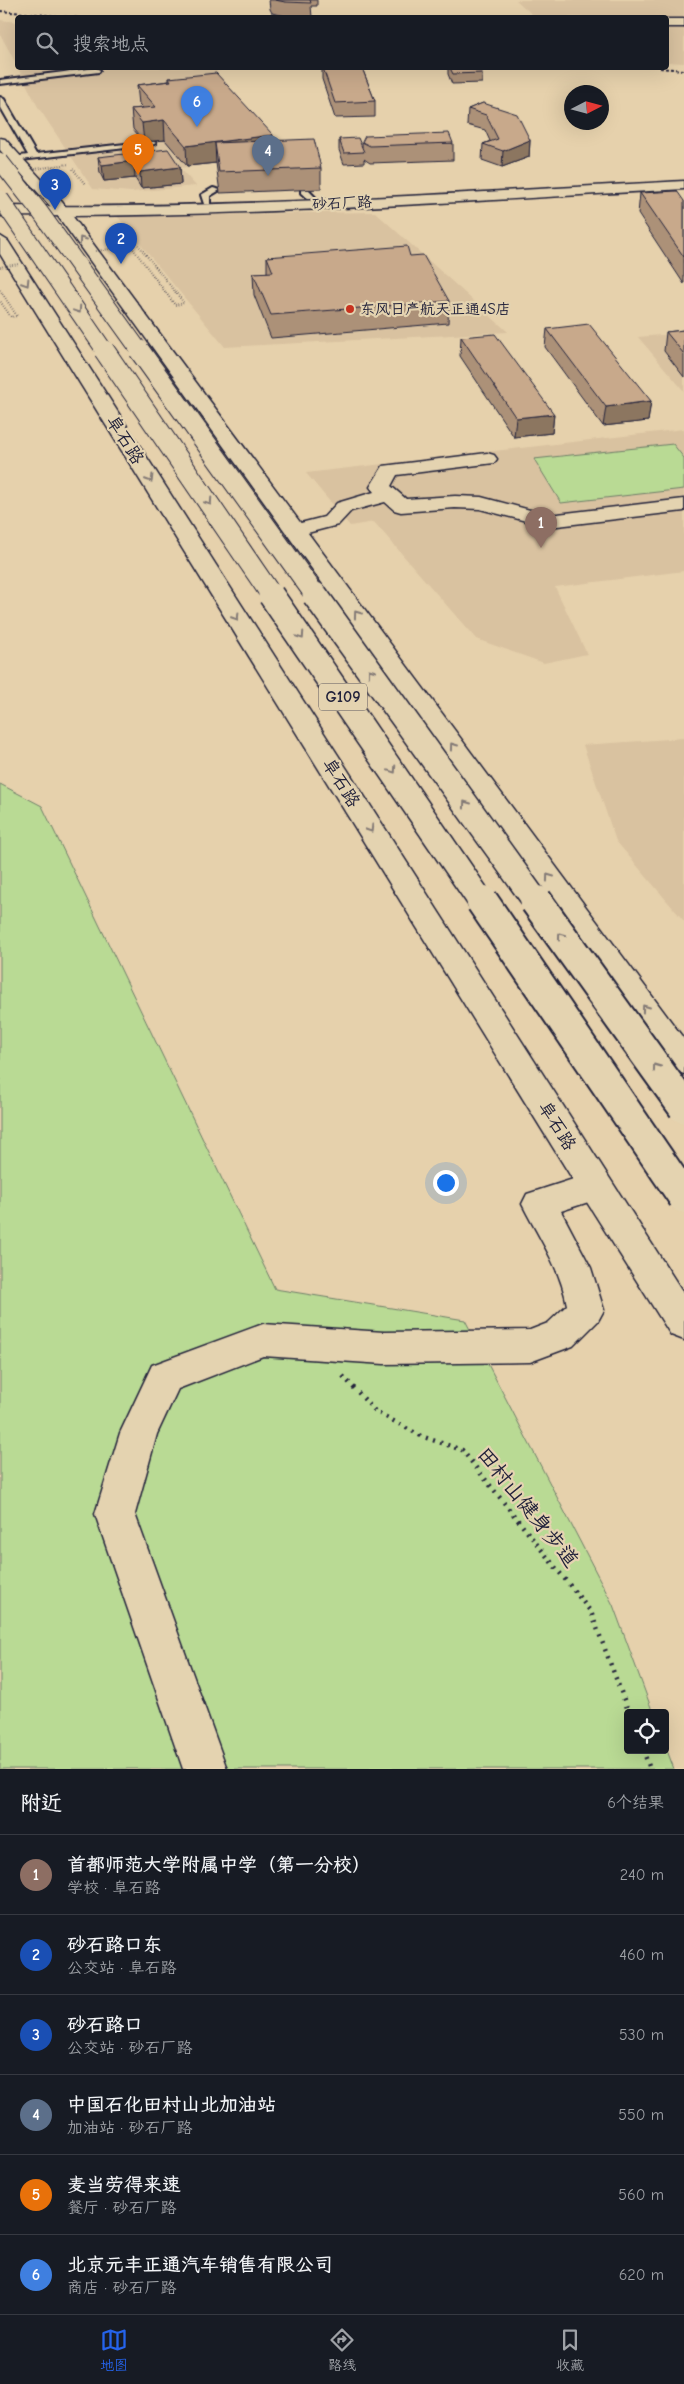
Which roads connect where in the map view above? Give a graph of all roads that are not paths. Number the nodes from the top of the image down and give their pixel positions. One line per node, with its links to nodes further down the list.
1 (684, 23): 2 (main road)
2 (669, 24)
3 (96, 70): 4 (lane)
4 (0, 82)
5 (0, 99): 8 (lane)
6 (0, 142): 9 (main road)
7 (152, 143): 8 (lane)
8 (33, 156): 9 (lane)
9 (7, 160): 14 (main road); 22 (main road, G109, one-way to 9, bridge)
10 (684, 178): 14 (main road, 砂石厂路)
11 (684, 185): 14 (main road, 砂石厂路)
12 (0, 198): 24 (main road, 阜石路 / G109, one-way to 24, bridge)
13 (0, 205): 14 (main road, 砂石厂路)
14 (60, 209): 15 (main road, 砂石厂路); 20 (main road, one-way to 14)
15 (0, 211)
16 (0, 242): 23 (main road, 阜石路, one-way to 23)
17 (487, 459): 18 (main road)
18 (388, 495): 19 (main road); 20 (main road)
19 (684, 506)
20 (296, 530): 21 (main road, one-way to 20)
21 (684, 1062)
22 (684, 1107)
23 (595, 1186): 25 (main road, 阜石路); 26 (main road)
24 (684, 1197)
25 (684, 1324)
26 (204, 1769)

